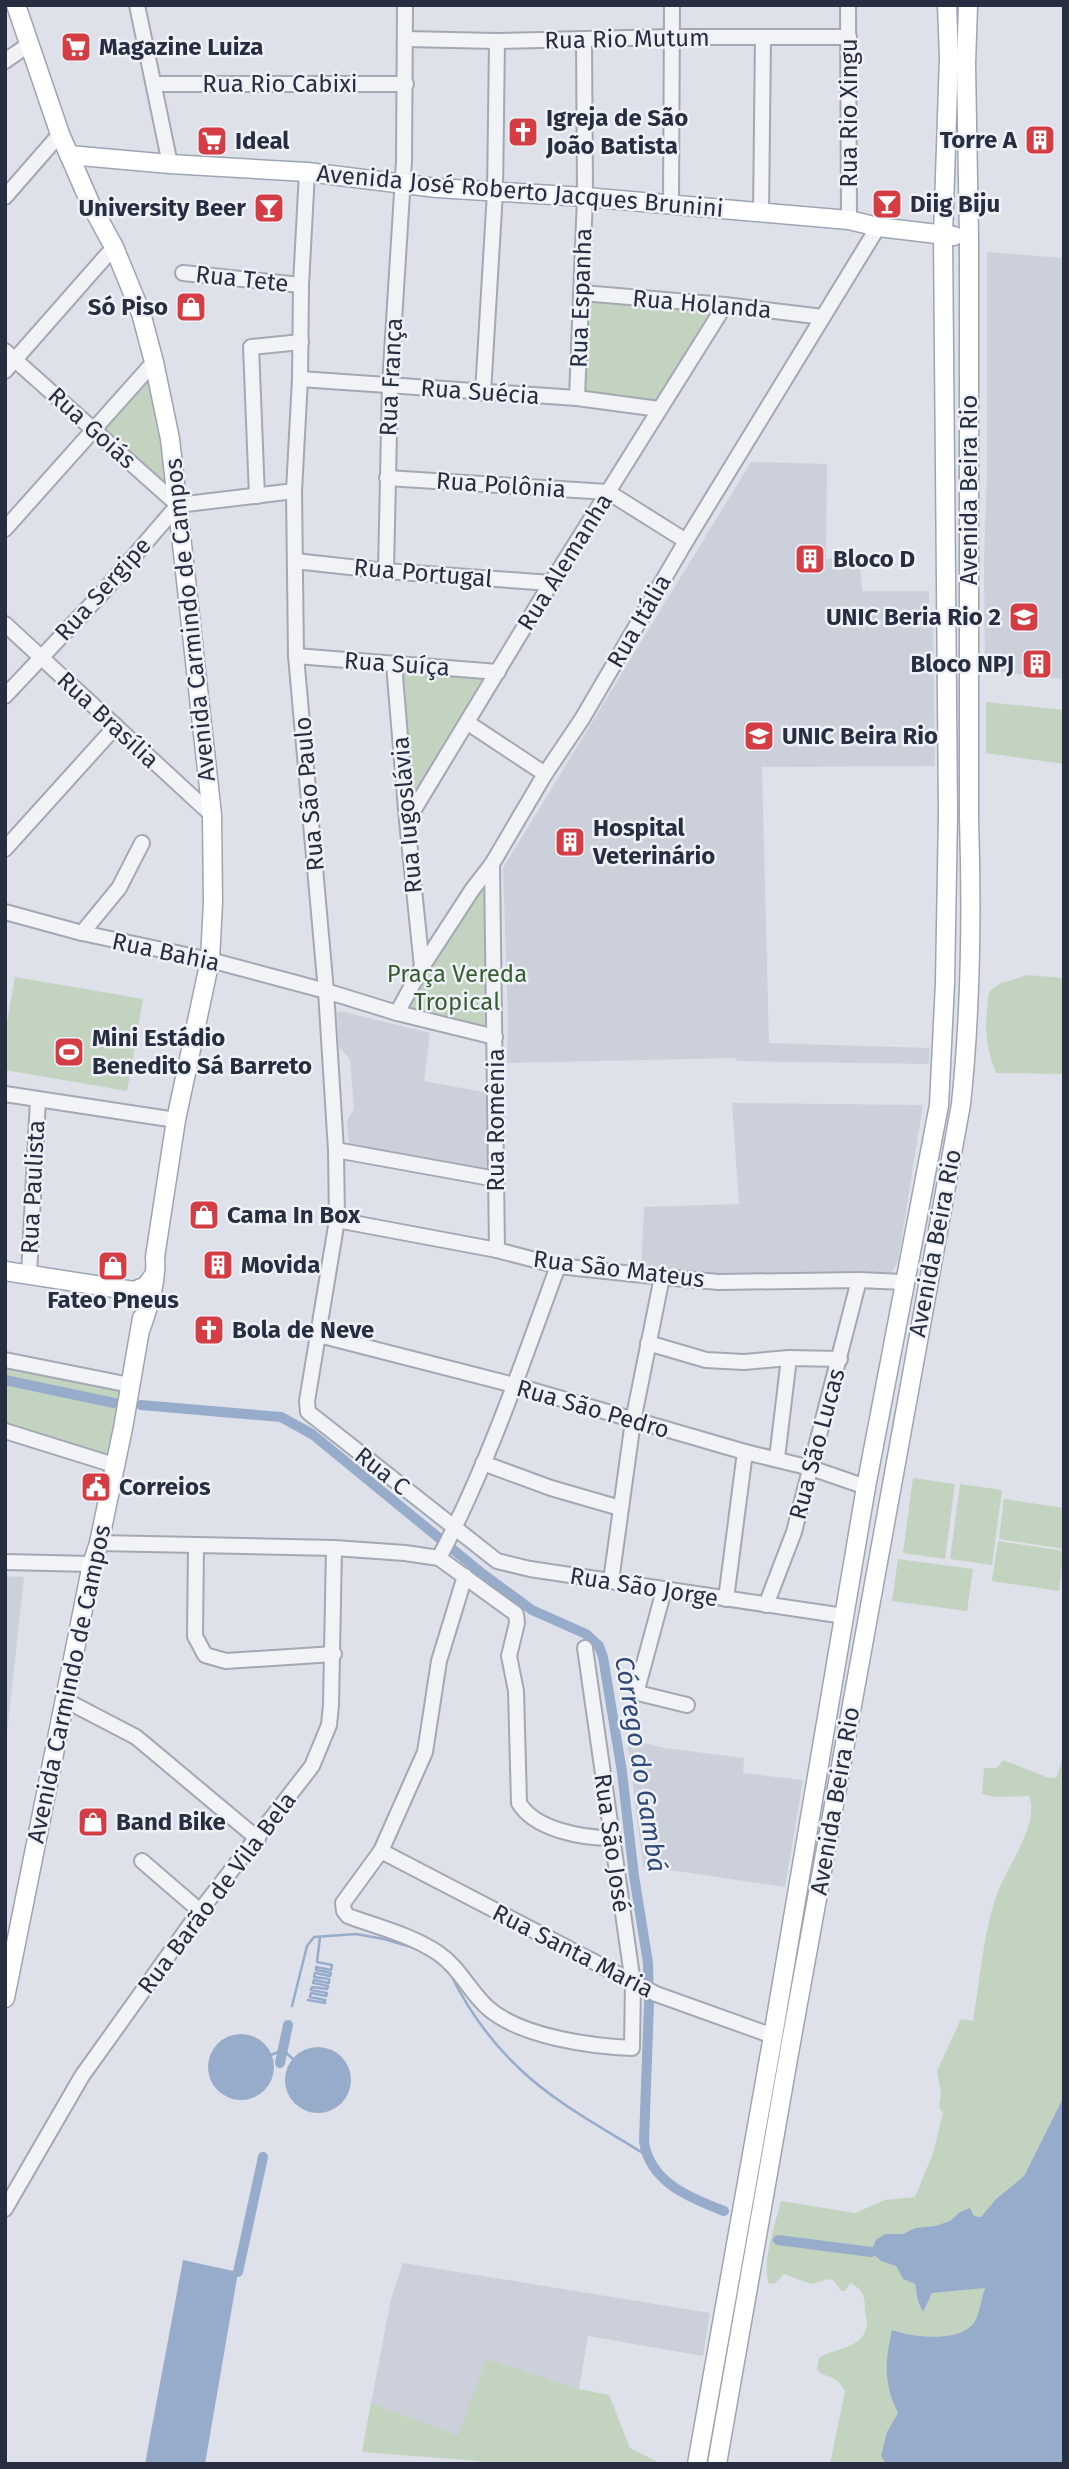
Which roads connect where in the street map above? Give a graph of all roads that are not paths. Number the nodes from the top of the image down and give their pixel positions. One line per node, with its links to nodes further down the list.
1 (16, 5): 14 (main road, Avenida Carmindo de Campos)
2 (136, 5): 19 (street)
3 (405, 5): 11 (street, Rua França)
4 (672, 5): 8 (street)
5 (848, 5): 10 (street, Rua Rio Xingu)
6 (947, 5): 15 (main road, Avenida Beira Rio)
7 (968, 5): 17 (main road, Avenida Beira Rio)
8 (672, 37): 9 (street, Rua Rio Mutum); 12 (street, Rua Rio Mutum); 28 (street)
9 (763, 37): 10 (street, Rua Rio Mutum); 29 (street)
10 (849, 37): 30 (street, Rua Rio Xingu)
11 (406, 39): 13 (street, Rua Rio Mutum); 18 (street, Rua França)
12 (584, 40): 13 (street, Rua Rio Mutum); 27 (street, Rua Espanha)
13 (497, 41): 25 (street)
14 (28, 45): 16 (street); 20 (main road, Avenida Carmindo de Campos)
15 (949, 57): 17 (main road); 32 (main road, Avenida Beira Rio)
16 (5, 61)
17 (966, 64): 33 (main road, Avenida Beira Rio)
18 (406, 83): 19 (street, Rua Rio Cabixi); 24 (street, Rua França)
19 (155, 84): 22 (street)
20 (60, 134): 21 (main road, Avenida Carmindo de Campos); 26 (street)
21 (69, 155): 22 (main road, Avenida José Roberto Jacques Brunini); 34 (main road, Avenida Carmindo de Campos)
22 (170, 164): 23 (main road, Avenida José Roberto Jacques Brunini)
23 (307, 172): 24 (main road, Avenida José Roberto Jacques Brunini); 36 (street, Rua São Paulo)
24 (402, 184): 25 (main road, Avenida José Roberto Jacques Brunini); 44 (street, Rua França)
25 (495, 192): 27 (main road, Avenida José Roberto Jacques Brunini); 45 (street)
26 (5, 197)
27 (585, 197): 28 (main road, Avenida José Roberto Jacques Brunini); 37 (street, Rua Espanha)
28 (671, 204): 29 (main road, Avenida José Roberto Jacques Brunini)
29 (761, 213): 30 (main road, Avenida José Roberto Jacques Brunini)
30 (849, 220): 31 (main road, Avenida José Roberto Jacques Brunini)
31 (878, 227): 32 (main road, Avenida José Roberto Jacques Brunini); 39 (street, Rua Itália)
32 (943, 236): 33 (main road, Avenida José Roberto Jacques Brunini); 50 (main road, Avenida Beira Rio)
33 (969, 238): 49 (main road, Avenida Beira Rio)
34 (114, 247): 41 (street); 42 (main road, Avenida Carmindo de Campos)
35 (183, 273): 36 (street, Rua Tete)
36 (301, 285): 40 (street, Rua São Paulo)
37 (582, 293): 38 (street, Rua Holanda); 46 (street, Rua Espanha)
38 (725, 305): 39 (street, Rua Holanda); 47 (street, Rua Alemanha)
39 (823, 317): 57 (street, Rua Itália)
40 (300, 342): 43 (street, Rua São Paulo); 54 (street)
41 (8, 361): 48 (street, Rua Goiás)
42 (155, 362): 48 (street); 55 (main road, Avenida Carmindo de Campos)
43 (300, 379): 44 (street, Rua Suécia); 52 (street, Rua São Paulo)
44 (390, 385): 45 (street, Rua Suécia); 51 (street, Rua França)
45 (483, 393): 46 (street, Rua Suécia)
46 (578, 398): 47 (street, Rua Suécia)
47 (659, 409): 53 (street, Rua Alemanha)
48 (94, 430): 55 (street, Rua Goiás); 56 (street)
49 (969, 473): 50 (main road); 76 (main road, Avenida Beira Rio)
50 (945, 474): 75 (main road, Avenida Beira Rio)
51 (387, 478): 53 (street, Rua Polônia); 59 (street, Rua França)
52 (294, 491): 54 (street); 58 (street, Rua São Paulo)
53 (608, 492): 57 (street, Rua Polônia); 60 (street, Rua Alemanha)
54 (257, 496): 55 (street)
55 (178, 505): 63 (street, Rua Sergipe); 70 (main road, Avenida Carmindo de Campos)
56 (5, 529)
57 (686, 541): 69 (street, Rua Itália)
58 (295, 561): 59 (street, Rua Portugal); 62 (street, Rua São Paulo)
59 (386, 570): 60 (street, Rua Portugal)
60 (551, 583): 65 (street, Rua Alemanha)
61 (5, 624): 63 (street, Rua Brasília)
62 (296, 656): 64 (street, Rua Suíça); 83 (street, Rua São Paulo)
63 (41, 657): 66 (street, Rua Sergipe); 68 (street, Rua Brasília)
64 (394, 664): 65 (street, Rua Suíça); 71 (street, Rua Iugoslávia)
65 (498, 672): 67 (street, Rua Alemanha)
66 (5, 696)
67 (468, 723): 69 (street); 71 (street, Rua Alemanha)
68 (116, 726): 70 (street, Rua Brasília); 73 (street)
69 (545, 774): 74 (street, Rua Itália)
70 (212, 815): 81 (main road, Avenida Carmindo de Campos)
71 (407, 821): 82 (street, Rua Iugoslávia)
72 (142, 843): 80 (street)
73 (5, 849)
74 (492, 864): 82 (street, Rua Itália); 85 (street, Rua Romênia)
75 (947, 886): 76 (main road); 78 (main road, Avenida Beira Rio)
76 (971, 893): 79 (main road, Avenida Beira Rio)
77 (5, 912): 80 (street, Rua Bahia)
78 (946, 914): 79 (main road); 98 (main road, Avenida Beira Rio)
79 (970, 922): 102 (main road, Avenida Beira Rio)
80 (82, 933): 81 (street, Rua Bahia)
81 (210, 960): 83 (street, Rua Bahia); 88 (main road, Avenida Carmindo de Campos)
82 (422, 967): 84 (street, Rua Itália)
83 (326, 991): 84 (street, Rua Bahia); 89 (street, Rua São Paulo)
84 (397, 1013): 85 (street, Rua Bahia)
85 (495, 1037): 90 (street, Rua Romênia)
86 (5, 1094): 87 (street)
87 (38, 1100): 88 (street); 95 (street, Rua Paulista)
88 (176, 1120): 99 (main road, Avenida Carmindo de Campos)
89 (336, 1150): 90 (street); 91 (street, Rua São Paulo)
90 (496, 1179): 92 (street, Rua Romênia)
91 (337, 1220): 92 (street, Rua São Mateus); 100 (street, Rua São Paulo)
92 (497, 1250): 93 (street, Rua São Mateus)
93 (558, 1266): 96 (street, Rua São Mateus); 107 (street)
94 (5, 1271): 95 (main road)
95 (29, 1275): 99 (main road)
96 (662, 1277): 97 (street, Rua São Mateus); 101 (street)
97 (859, 1280): 98 (street, Rua São Mateus); 104 (street, Rua São Lucas)
98 (904, 1282): 102 (main road); 116 (main road, Avenida Beira Rio)
99 (146, 1293): 106 (main road, Avenida Carmindo de Campos)
100 (319, 1335): 107 (street, Rua São Pedro); 108 (street, Rua São Paulo)
101 (648, 1343): 103 (street); 109 (street)
102 (915, 1352): 118 (main road, Avenida Beira Rio)
103 (789, 1358): 104 (street); 112 (street)
104 (840, 1359): 115 (street, Rua São Lucas)
105 (5, 1360): 106 (street)
106 (130, 1385): 114 (main road, Avenida Carmindo de Campos)
107 (514, 1385): 109 (street, Rua São Pedro); 113 (street)
108 (308, 1412): 119 (street, Rua C)
109 (633, 1421): 111 (street, Rua São Pedro); 117 (street)
110 (5, 1431): 114 (street)
111 (745, 1452): 112 (street, Rua São Pedro); 129 (street)
112 (777, 1458): 115 (street, Rua São Pedro)
113 (483, 1463): 117 (street); 119 (street)
114 (114, 1465): 120 (main road, Avenida Carmindo de Campos)
115 (811, 1468): 116 (street, Rua São Pedro); 130 (street, Rua São Lucas)
116 (865, 1491): 118 (main road); 131 (main road, Avenida Beira Rio)
117 (620, 1508): 127 (street)
118 (889, 1509): 146 (main road, Avenida Beira Rio)
119 (453, 1532): 123 (street); 127 (street, Rua São Jorge)
120 (99, 1543): 121 (street); 125 (main road, Avenida Carmindo de Campos)
121 (196, 1546): 122 (street); 133 (street)
122 (334, 1548): 123 (street); 133 (street, Rua Barão de Vila Bela)
123 (440, 1557): 126 (street)
124 (5, 1562): 125 (street)
125 (92, 1564): 134 (main road, Avenida Carmindo de Campos)
126 (465, 1576): 136 (street); 138 (street)
127 (611, 1581): 128 (street, Rua São Jorge)
128 (664, 1590): 129 (street, Rua São Jorge); 135 (street)
129 (726, 1599): 130 (street, Rua São Jorge)
130 (766, 1605): 131 (street, Rua São Jorge)
131 (844, 1616): 143 (main road, Avenida Beira Rio)
132 (585, 1648): 136 (street, Rua São José)
133 (334, 1654): 137 (street, Rua Barão de Vila Bela)
134 (65, 1700): 137 (street); 142 (main road, Avenida Carmindo de Campos)
135 (687, 1704)
136 (611, 1838): 141 (street, Rua São José)
137 (258, 1839): 140 (street, Rua Barão de Vila Bela)
138 (381, 1851): 141 (street, Rua Santa Maria); 141 (street, Rua São José)
139 (142, 1861): 140 (street)
140 (200, 1911): 144 (street, Rua Barão de Vila Bela)
141 (633, 1983): 143 (street, Rua Santa Maria)
142 (5, 1998)
143 (773, 2036): 145 (main road, Avenida Beira Rio)
144 (5, 2209)
145 (697, 2464)
146 (717, 2464)

